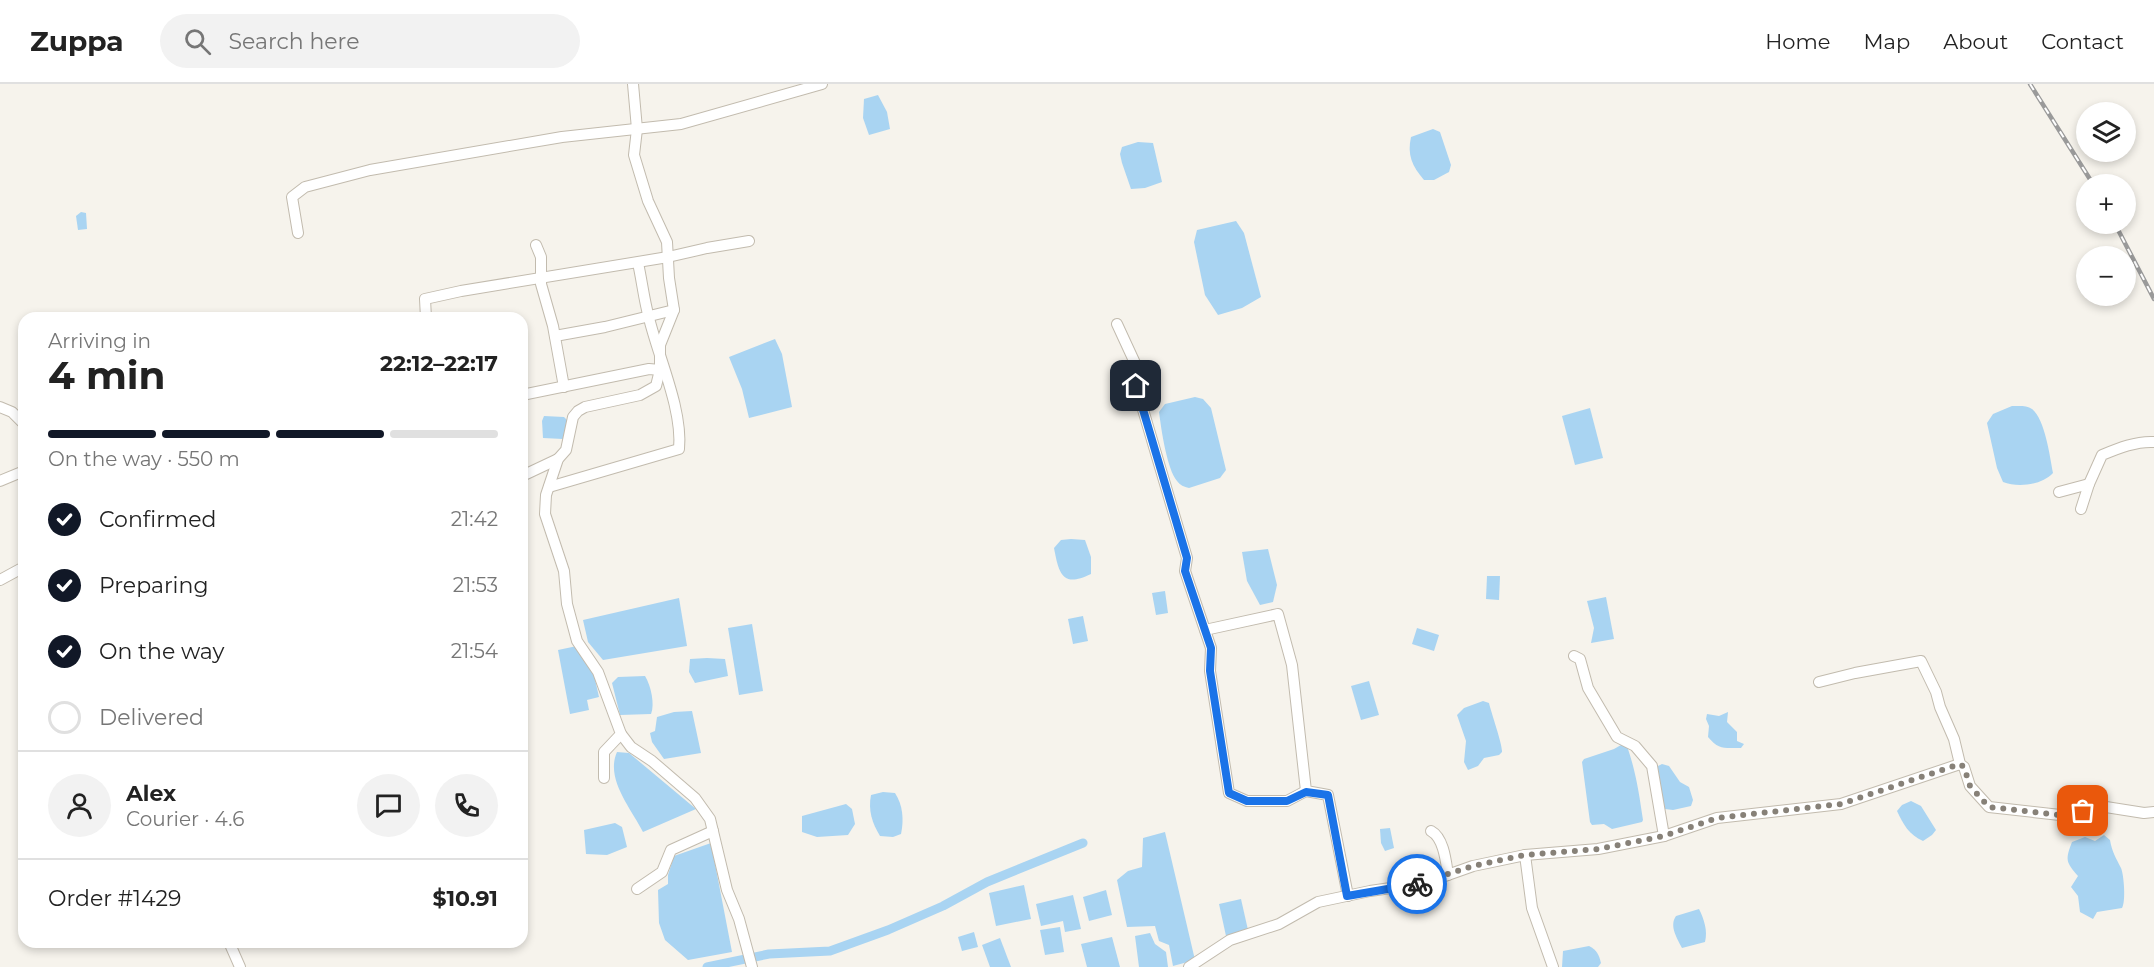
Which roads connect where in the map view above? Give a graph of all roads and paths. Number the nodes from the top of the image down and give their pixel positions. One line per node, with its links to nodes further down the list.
1 (633, 84): 3 (street)
2 (822, 84): 3 (street)
3 (637, 129): 4 (street); 7 (street)
4 (298, 233)
5 (749, 241): 7 (street)
6 (536, 245): 9 (street)
7 (668, 257): 8 (street); 10 (street)
8 (638, 262): 9 (street); 12 (street)
9 (541, 279): 11 (street); 14 (street)
10 (675, 310): 12 (street); 15 (street)
11 (426, 312)
12 (648, 316): 14 (street); 15 (street)
13 (1117, 324): 31 (street)
14 (555, 336): 16 (street)
15 (660, 364): 16 (street); 21 (street); 26 (street)
16 (564, 387): 17 (street)
17 (528, 394)
18 (0, 407): 19 (street)
19 (18, 418)
20 (2154, 442): 25 (street)
21 (558, 459): 22 (street); 26 (street)
22 (528, 473)
23 (18, 474): 24 (street)
24 (0, 481)
25 (2090, 484): 27 (street); 28 (street)
26 (549, 487): 34 (street)
27 (2059, 492)
28 (2081, 509)
29 (18, 570): 30 (street)
30 (0, 580)
31 (1204, 630): 37 (street); 37 (street)
32 (1574, 656): 41 (street)
33 (1819, 682): 35 (street)
34 (621, 734): 36 (street); 39 (street)
35 (1960, 764): 38 (street); 41 (street)
36 (604, 778)
37 (1306, 792): 45 (street)
38 (2154, 812)
39 (713, 831): 44 (street); 47 (street)
40 (1431, 831): 43 (street)
41 (1664, 836): 42 (street)
42 (1525, 855): 43 (street); 50 (street)
43 (1448, 875): 45 (street)
44 (637, 889)
45 (1347, 896): 49 (street)
46 (232, 948): 48 (street)
47 (750, 960)
48 (240, 967)
49 (1189, 967)
50 (1553, 967)

